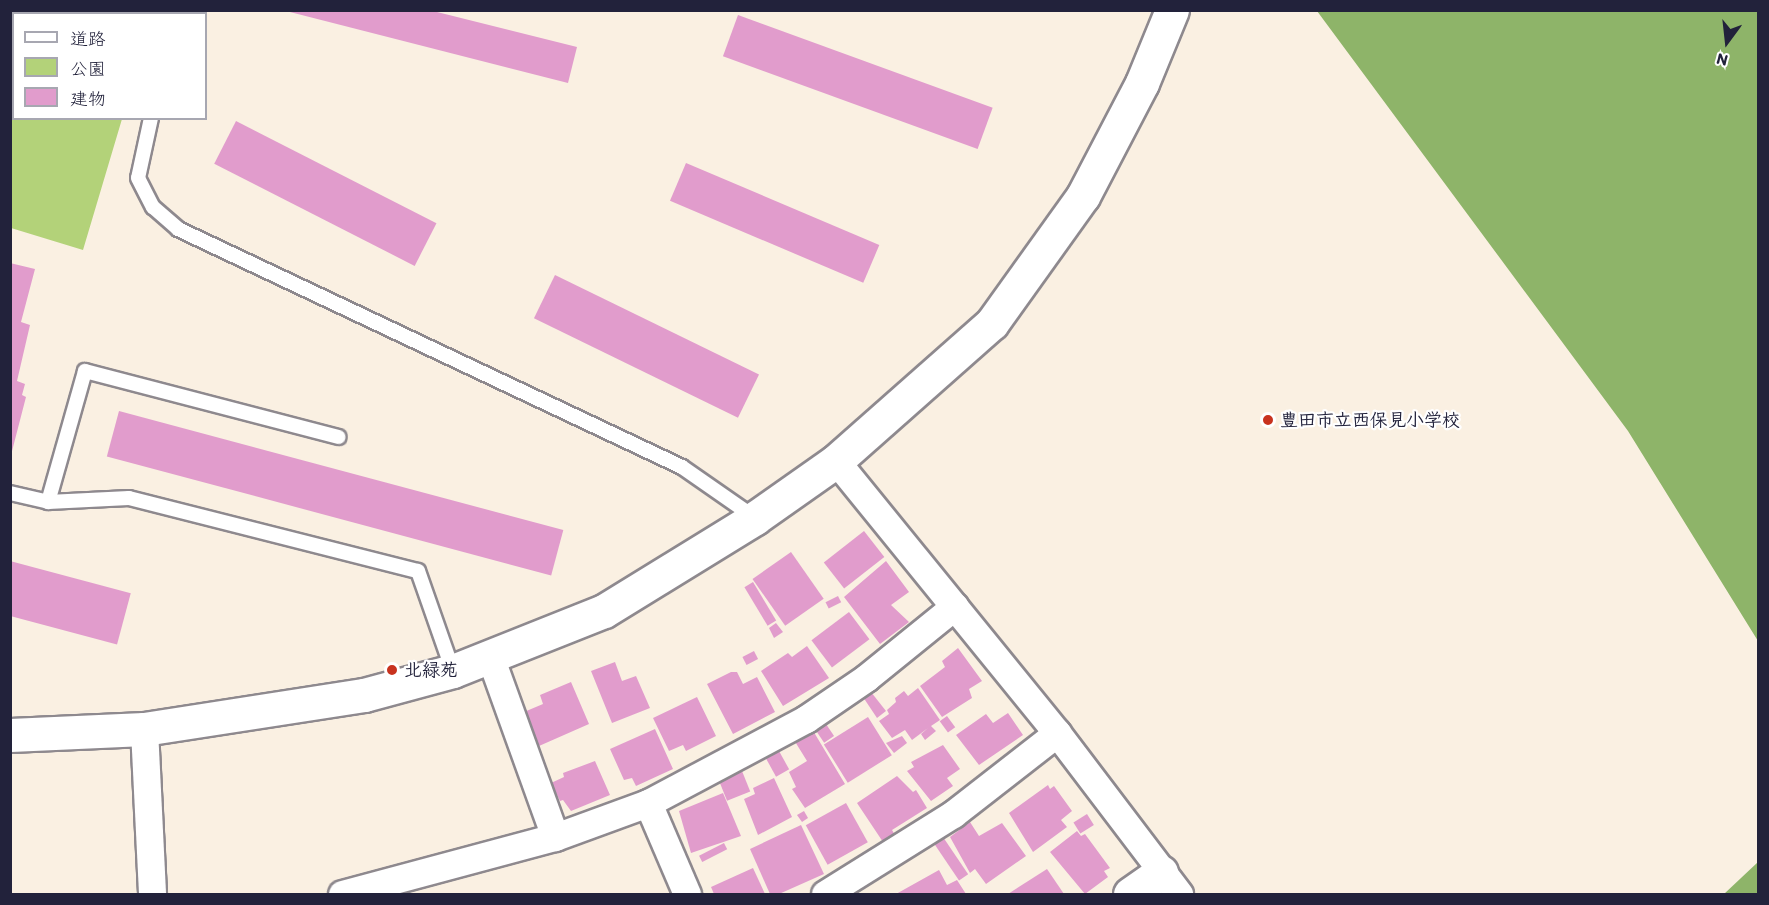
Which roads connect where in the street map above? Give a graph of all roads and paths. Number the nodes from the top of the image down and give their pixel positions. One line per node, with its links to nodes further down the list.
1 (1172, 10): 4 (street)
2 (152, 120): 7 (lane)
3 (339, 437): 6 (lane)
4 (836, 460): 7 (street); 8 (street)
5 (10, 493): 6 (lane)
6 (48, 502): 10 (lane)
7 (755, 519): 9 (street)
8 (955, 606): 12 (street); 14 (street)
9 (491, 658): 10 (street); 15 (street)
10 (453, 671): 11 (street)
11 (144, 729): 13 (street); 17 (street)
12 (1057, 733): 16 (street); 20 (street)
13 (10, 735)
14 (648, 803): 15 (street); 19 (street)
15 (555, 837): 18 (street)
16 (1170, 884): 21 (street)
17 (152, 894)
18 (342, 894)
19 (687, 894)
20 (825, 894)
21 (1130, 894)

